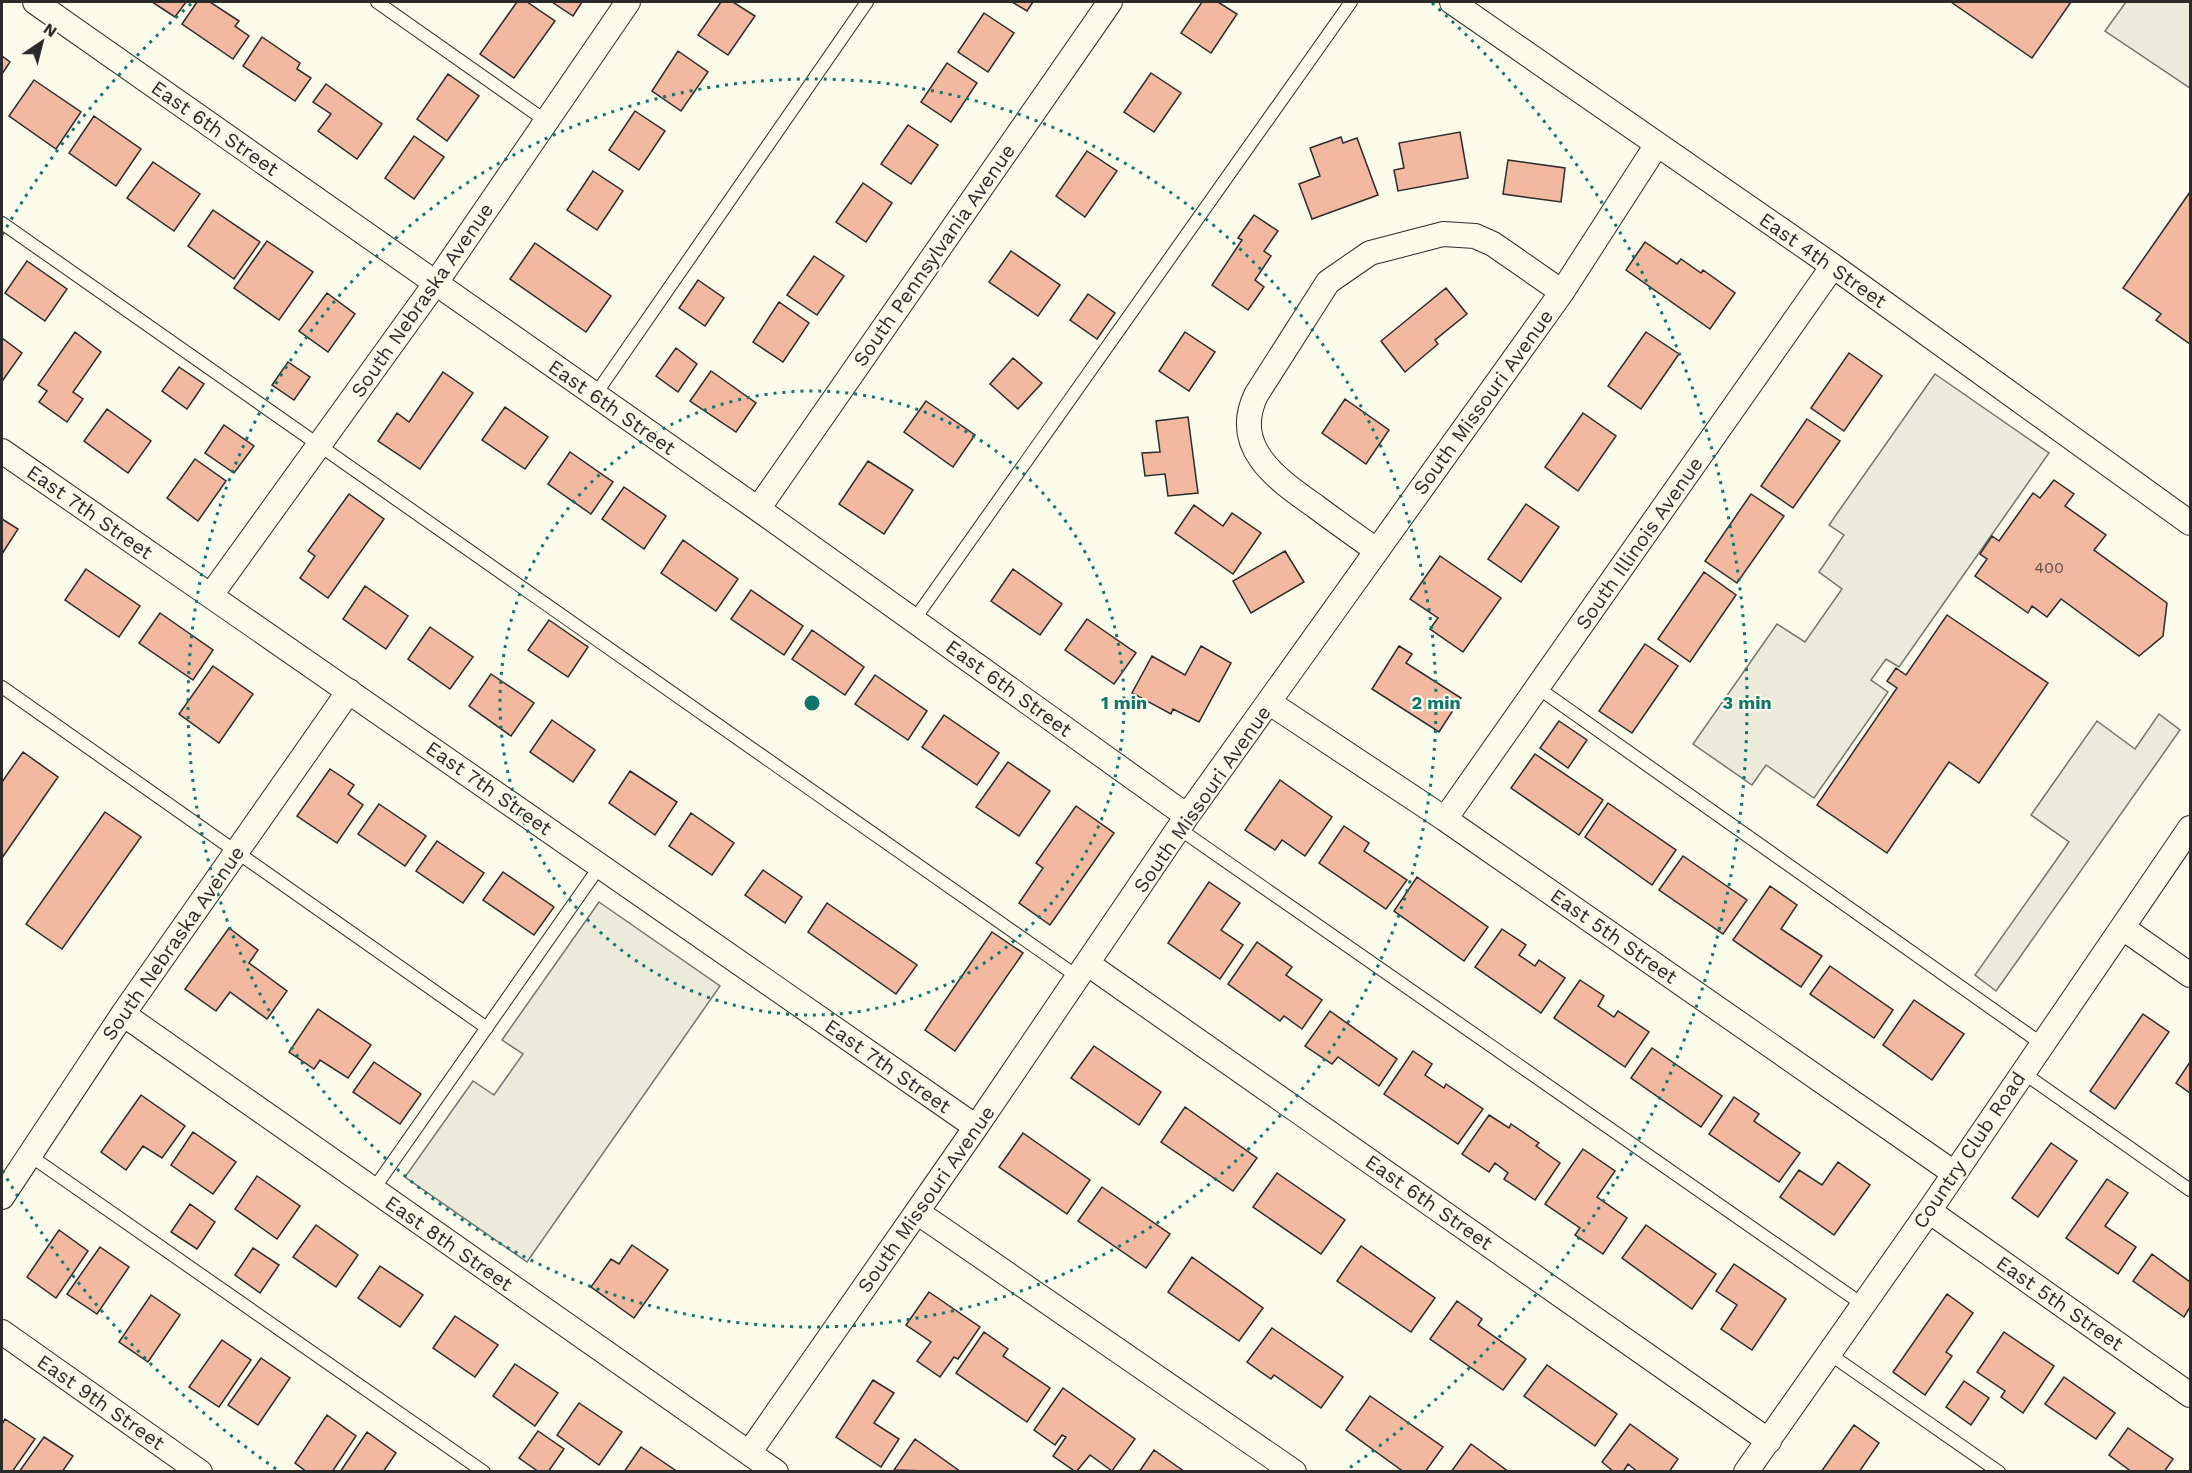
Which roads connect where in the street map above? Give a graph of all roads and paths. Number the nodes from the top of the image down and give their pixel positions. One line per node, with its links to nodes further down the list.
1 (35, 2): 12 (street, East 6th Street)
2 (377, 2): 8 (lane)
3 (628, 2): 8 (street, South Nebraska Avenue)
4 (867, 2): 14 (lane)
5 (1110, 2): 17 (street, South Pennsylvania Avenue)
6 (1351, 2): 21 (lane)
7 (1452, 2): 9 (street, East 4th Street)
8 (546, 121): 12 (street, South Nebraska Avenue)
9 (1656, 146): 11 (street, East 4th Street); 13 (street, South Missouri Avenue)
10 (2, 223): 15 (lane)
11 (1833, 266): 18 (street, East 4th Street); 23 (street, South Illinois Avenue)
12 (435, 284): 14 (street, East 6th Street); 15 (street, South Nebraska Avenue)
13 (1562, 292): 19 (street, South Missouri Avenue); 19 (street)
14 (595, 395): 17 (street, East 6th Street)
15 (319, 445): 20 (street, South Nebraska Avenue); 32 (lane)
16 (2, 451): 20 (street, East 7th Street)
17 (758, 508): 21 (street, East 6th Street)
18 (2190, 523)
19 (1376, 550): 25 (street, South Missouri Avenue)
20 (211, 595): 24 (street, East 7th Street)
21 (914, 620): 27 (street, East 6th Street)
22 (2, 687): 29 (lane)
23 (1538, 688): 26 (street, South Illinois Avenue); 36 (lane)
24 (350, 691): 29 (street, South Nebraska Avenue); 30 (street, East 7th Street)
25 (1270, 703): 26 (street, East 5th Street); 27 (street, South Missouri Avenue)
26 (1445, 819): 40 (street, East 5th Street)
27 (1183, 822): 32 (street, South Missouri Avenue); 46 (lane)
28 (2190, 828): 31 (street, Country Club Road)
29 (237, 852): 34 (street, South Nebraska Avenue); 35 (lane)
30 (600, 866): 35 (lane); 38 (street, East 7th Street)
31 (2123, 928): 33 (street); 36 (street, Country Club Road)
32 (1083, 970): 38 (street, South Missouri Avenue); 50 (street, East 6th Street)
33 (2190, 975)
34 (123, 1014): 39 (street, South Nebraska Avenue); 41 (street, East 8th Street)
35 (487, 1028): 41 (lane)
36 (2042, 1044): 37 (street, Country Club Road)
37 (2022, 1072): 40 (street, Country Club Road); 42 (lane)
38 (976, 1127): 45 (street, South Missouri Avenue)
39 (30, 1155): 43 (street, South Nebraska Avenue); 53 (lane)
40 (1954, 1173): 44 (street, Country Club Road)
41 (374, 1190): 51 (street, East 8th Street)
42 (2190, 1190)
43 (2, 1197)
44 (1929, 1211): 46 (street, Country Club Road); 49 (street, East 5th Street)
45 (917, 1212): 51 (street, South Missouri Avenue); 55 (street)
46 (1862, 1304): 48 (street, Country Club Road)
47 (2, 1332): 52 (street, East 9th Street)
48 (1828, 1353): 50 (street, Country Club Road); 57 (lane)
49 (2190, 1395)
50 (1769, 1441): 56 (street, Country Club Road)
51 (748, 1453): 54 (street, East 8th Street)
52 (200, 1472)
53 (483, 1472)
54 (776, 1472)
55 (1294, 1472)
56 (1746, 1472)
57 (2000, 1472)

